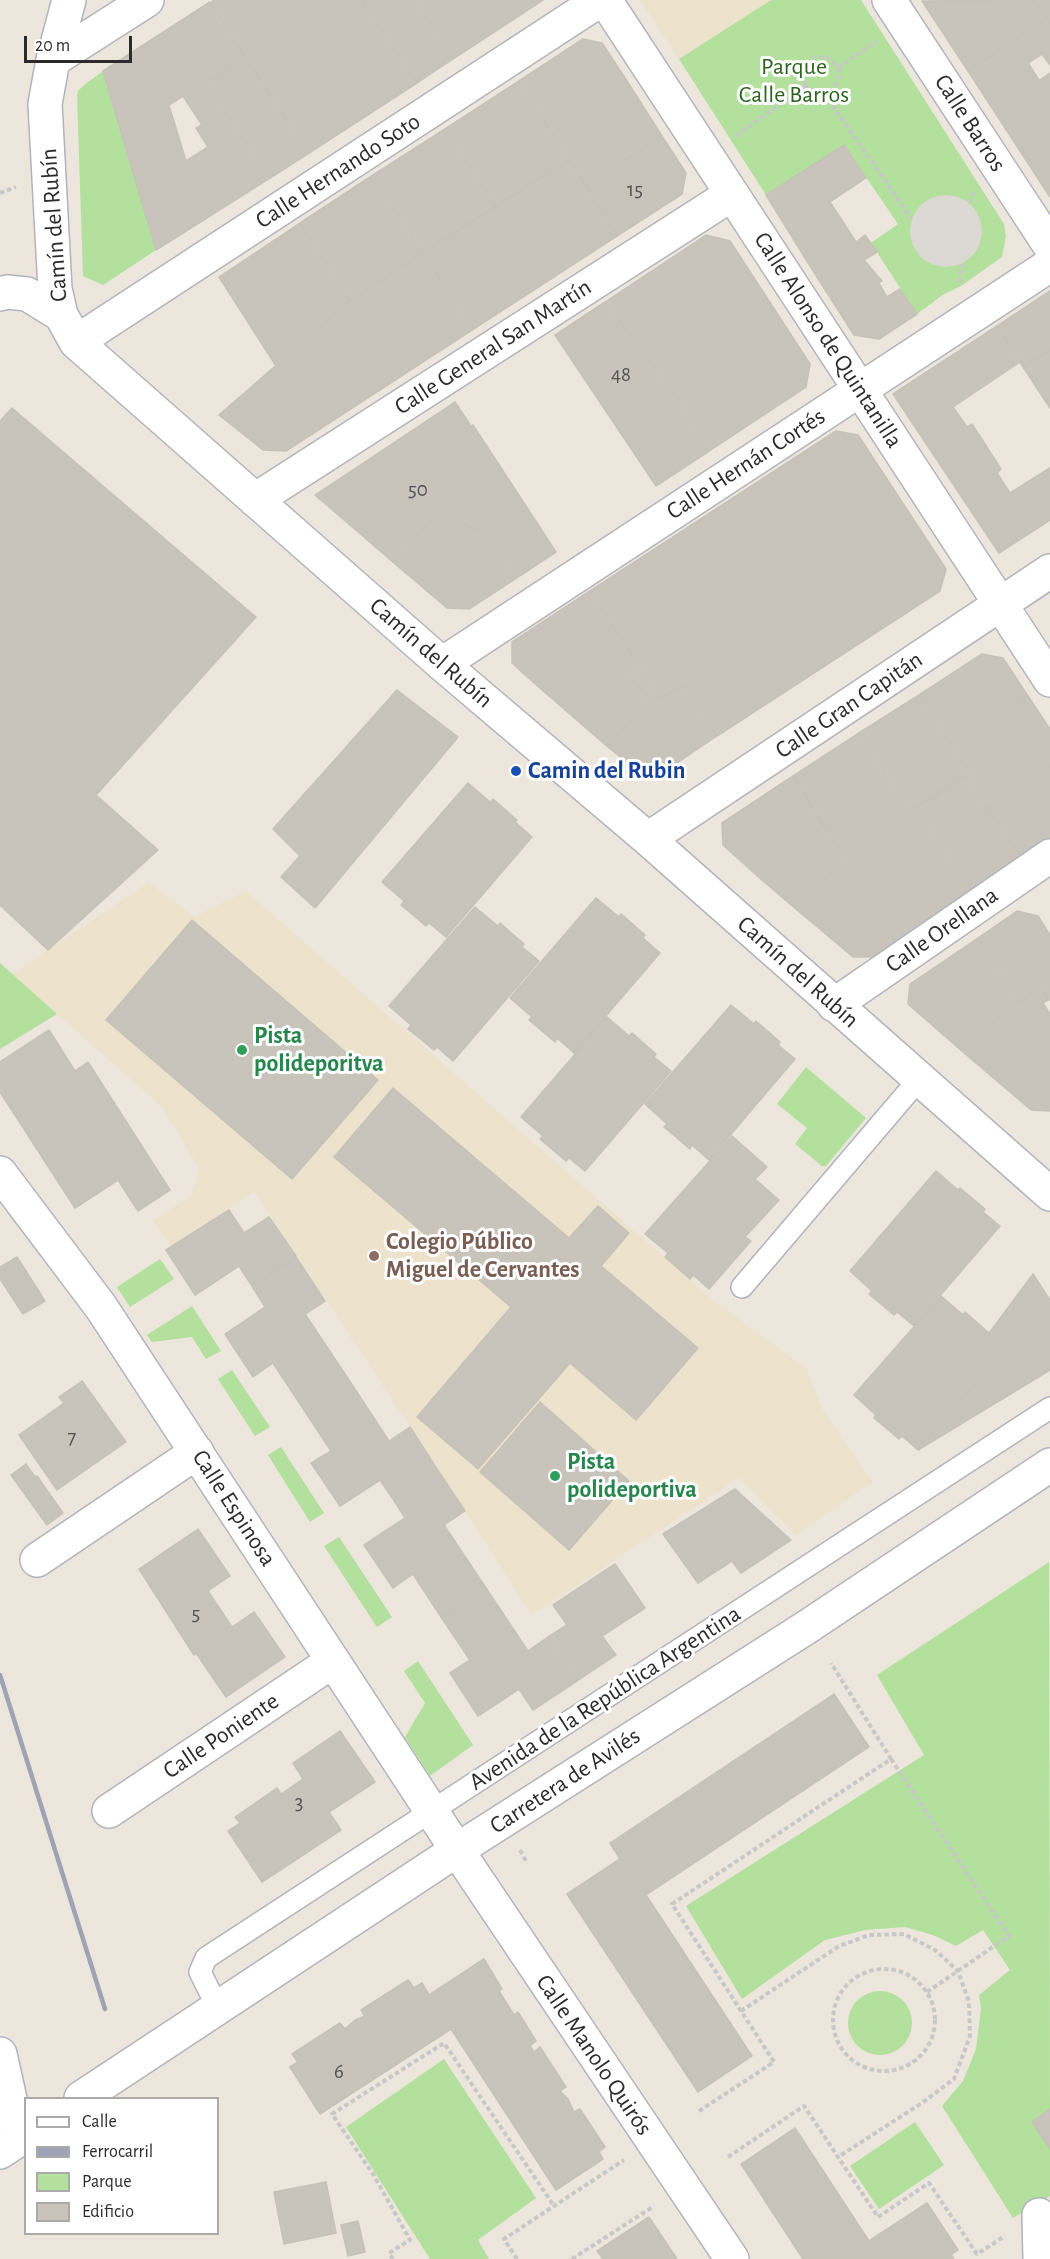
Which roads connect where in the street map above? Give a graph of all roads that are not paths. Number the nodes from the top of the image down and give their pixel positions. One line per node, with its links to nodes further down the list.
1 (69, 0): 6 (street, Camín del Rubín)
2 (147, 0): 6 (street)
3 (600, 0): 11 (street, Calle Hernando Soto)
4 (605, 0): 7 (street, Calle Alonso de Quintanilla)
5 (889, 0): 8 (street, Calle Barros)
6 (53, 60): 11 (street, Camín del Rubín)
7 (732, 194): 12 (street, Calle Alonso de Quintanilla); 13 (street, Calle General San Martín)
8 (1050, 246)
9 (1050, 265): 12 (street, Calle Hernán Cortés)
10 (0, 294): 11 (street)
11 (68, 328): 13 (street, Camín del Rubín)
12 (860, 390): 15 (street, Calle Alonso de Quintanilla); 16 (street, Calle Hernán Cortés)
13 (255, 500): 16 (street, Camín del Rubín)
14 (1050, 571): 15 (street, Calle Gran Capitán)
15 (1000, 604): 17 (street, Calle Alonso de Quintanilla); 18 (street, Calle Gran Capitán)
16 (442, 664): 18 (street, Camín del Rubín)
17 (1050, 680)
18 (648, 839): 20 (street, Camín del Rubín)
19 (1050, 856): 20 (street, Calle Orellana)
20 (834, 1005): 21 (street, Camín del Rubín)
21 (920, 1078): 23 (street, Camín del Rubín); 24 (lane)
22 (0, 1173): 26 (street, Calle Espinosa)
23 (1050, 1194)
24 (742, 1287)
25 (1050, 1408): 31 (lane, Avenida de la República Argentina)
26 (197, 1452): 28 (street); 29 (street, Calle Espinosa)
27 (1050, 1465): 32 (street, Carretera de Avilés)
28 (37, 1560)
29 (333, 1661): 30 (street, Calle Poniente); 31 (street, Calle Espinosa)
30 (109, 1811)
31 (431, 1812): 32 (street, Calle Espinosa); 33 (lane, Avenida de la República Argentina)
32 (457, 1850): 33 (street, Carretera de Avilés); 39 (street, Calle Manolo Quirós)
33 (218, 2008): 35 (street, Carretera de Avilés)
34 (0, 2054): 36 (street)
35 (83, 2097)
36 (15, 2142)
37 (1039, 2215): 38 (street)
38 (1038, 2258)
39 (732, 2259)

